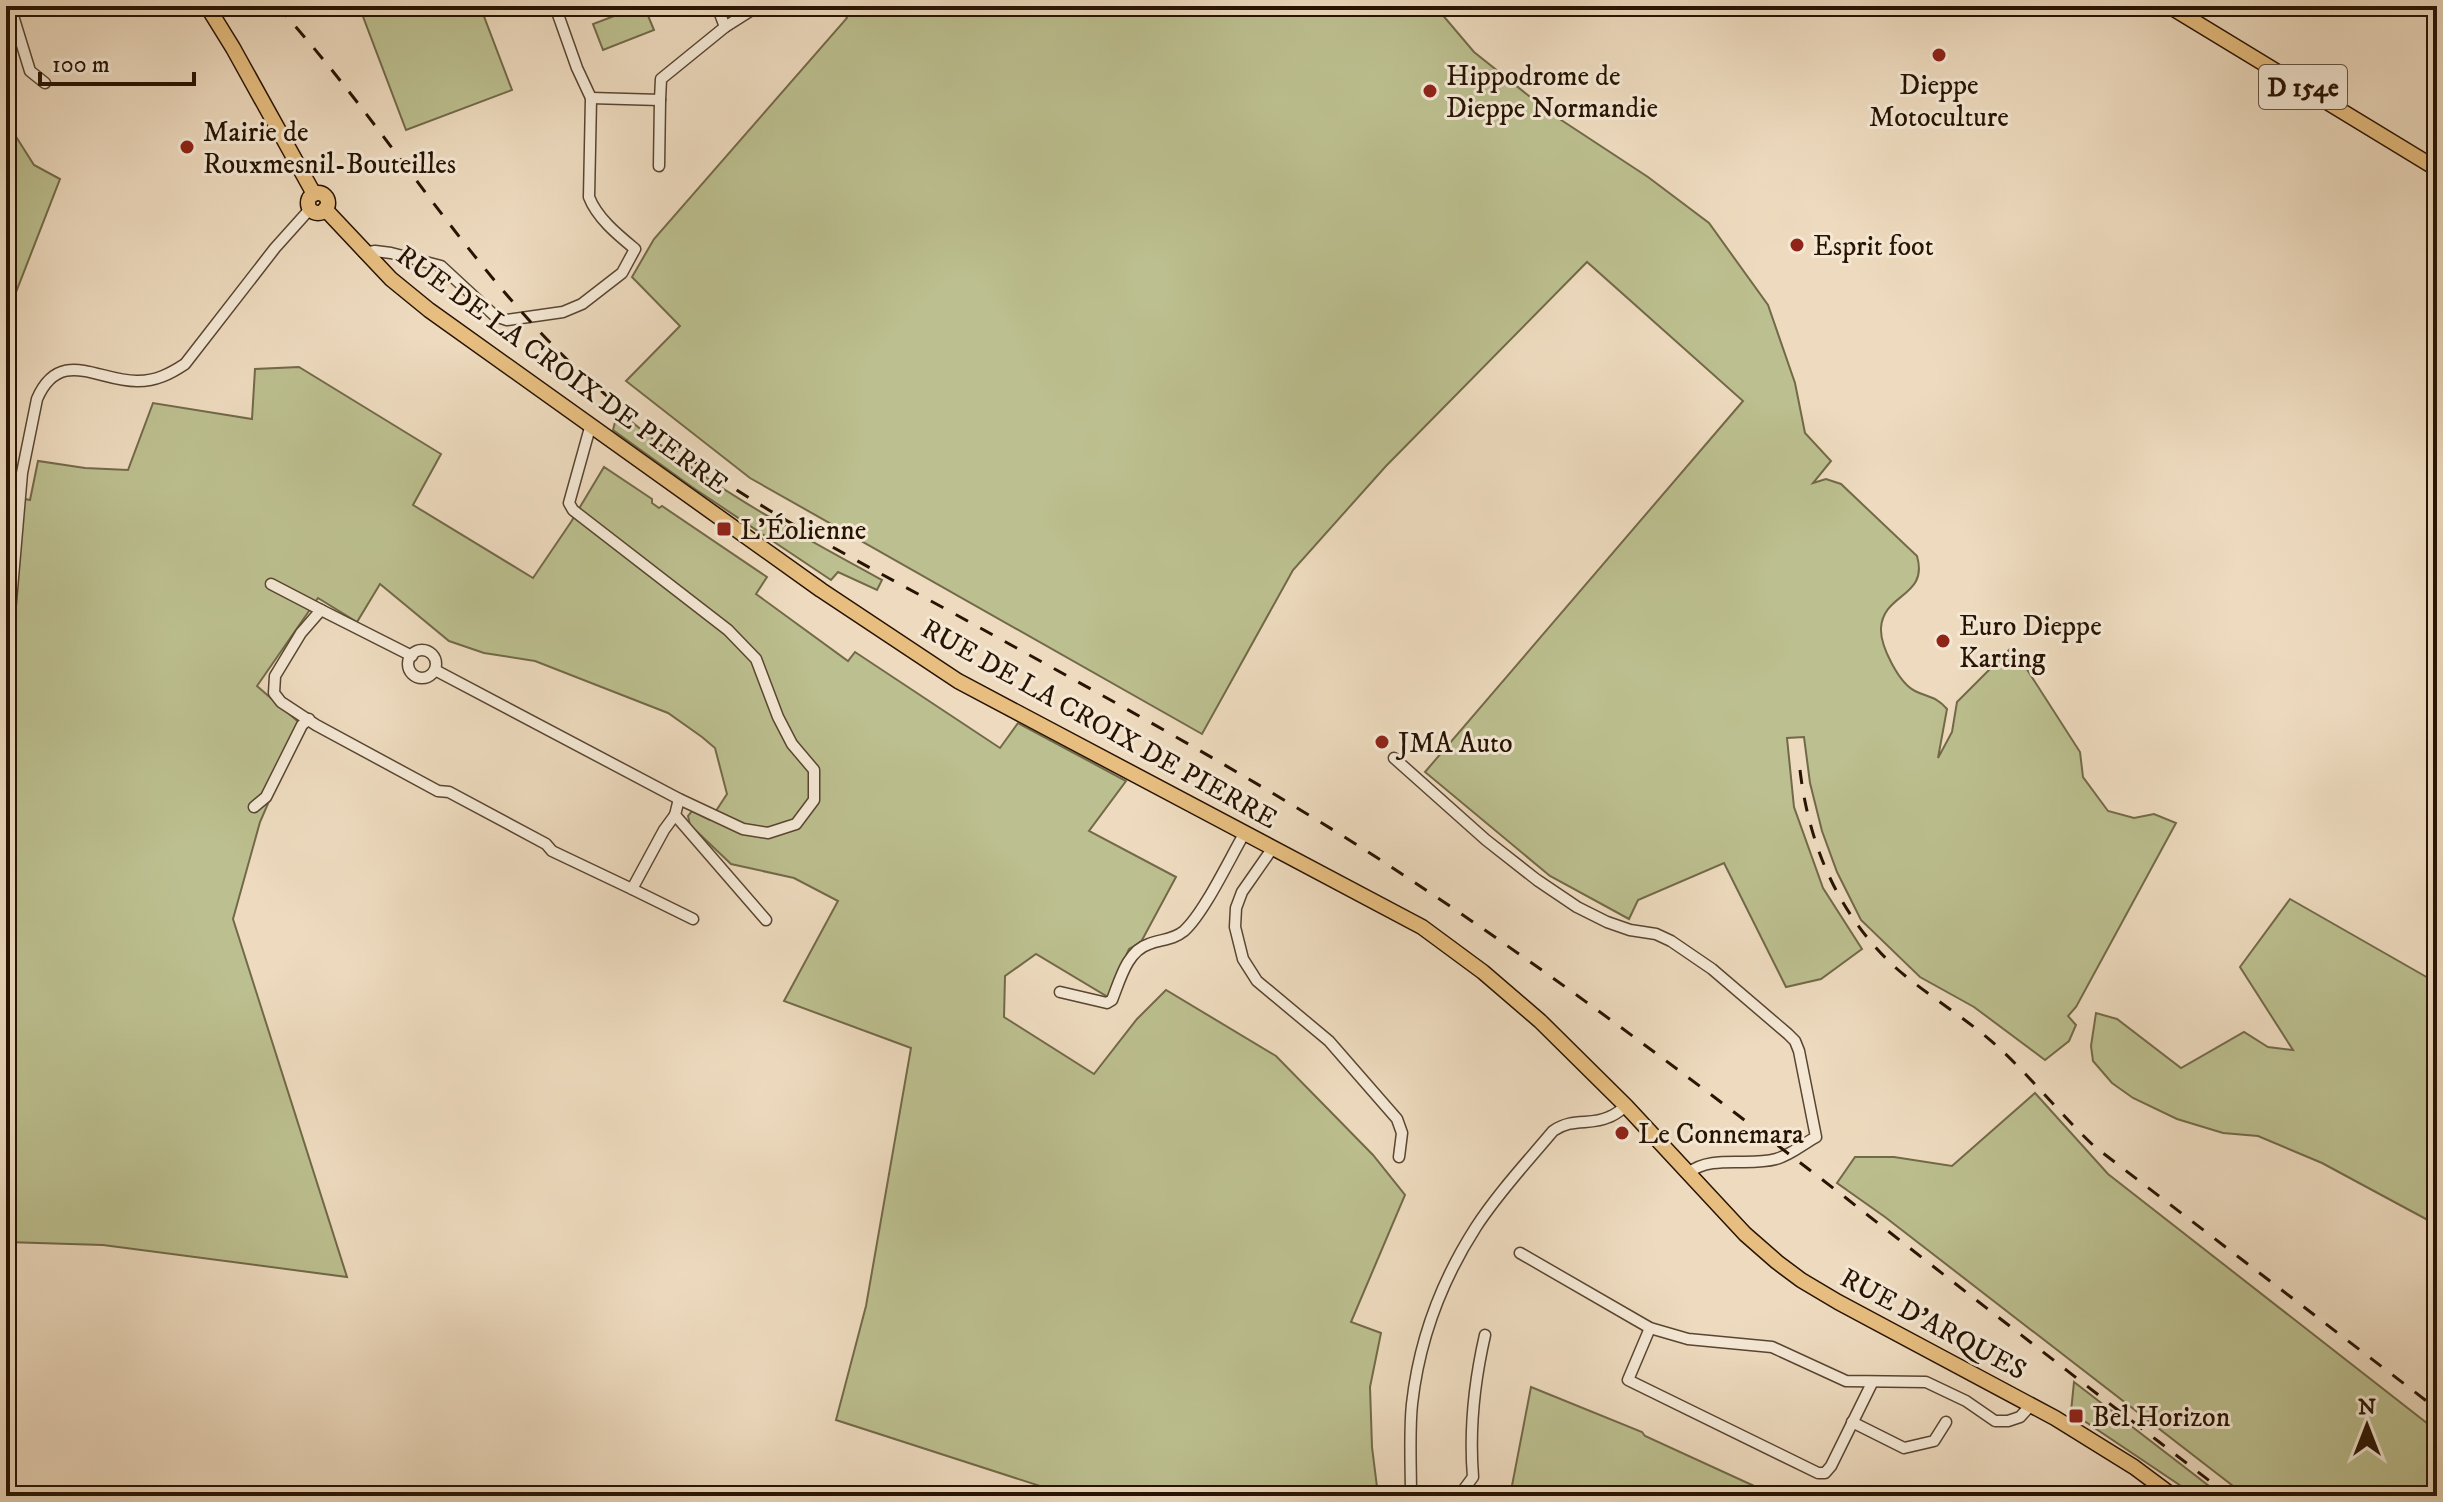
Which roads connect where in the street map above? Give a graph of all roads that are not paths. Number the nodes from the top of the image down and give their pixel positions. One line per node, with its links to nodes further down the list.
1 (10, 6): 8 (street)
2 (207, 6): 13 (main road, RUE DE LA CROIX DE PIERRE)
3 (555, 6): 9 (street)
4 (717, 6): 7 (street)
5 (758, 6): 7 (street)
6 (2169, 6): 12 (main road, D 154e)
7 (725, 27): 10 (street)
8 (45, 83)
9 (591, 98): 10 (street); 14 (street)
10 (660, 100): 11 (street)
11 (659, 166)
12 (2437, 169)
13 (318, 209): 14 (main road, RUE DE LA CROIX DE PIERRE); 19 (street)
14 (364, 253): 15 (main road, RUE DE LA CROIX DE PIERRE)
15 (591, 424): 23 (street); 26 (main road, RUE DE LA CROIX DE PIERRE)
16 (271, 584): 17 (street)
17 (321, 610): 18 (street); 21 (street)
18 (412, 656): 20 (street); 20 (street)
19 (6, 659)
20 (435, 670): 23 (street)
21 (309, 719): 24 (street); 28 (street)
22 (1394, 758): 34 (street)
23 (679, 799): 25 (street)
24 (254, 807)
25 (675, 815): 28 (street); 30 (street)
26 (1244, 834): 27 (main road, RUE DE LA CROIX DE PIERRE); 31 (street)
27 (1272, 849): 32 (main road, RUE DE LA CROIX DE PIERRE); 33 (street)
28 (632, 889): 29 (street)
29 (693, 919)
30 (766, 920)
31 (1060, 992)
32 (1626, 1106): 34 (main road, RUE DE LA CROIX DE PIERRE); 42 (street)
33 (1399, 1157)
34 (1688, 1173): 39 (main road, RUE D'ARQUES)
35 (1520, 1253): 36 (street)
36 (1650, 1328): 38 (street); 40 (street)
37 (1485, 1335): 43 (street)
38 (1872, 1383): 39 (street); 40 (street)
39 (2031, 1405): 44 (main road, RUE D'ARQUES)
40 (1852, 1422): 41 (street)
41 (1946, 1422)
42 (1411, 1496)
43 (1459, 1496)
44 (2173, 1496)

